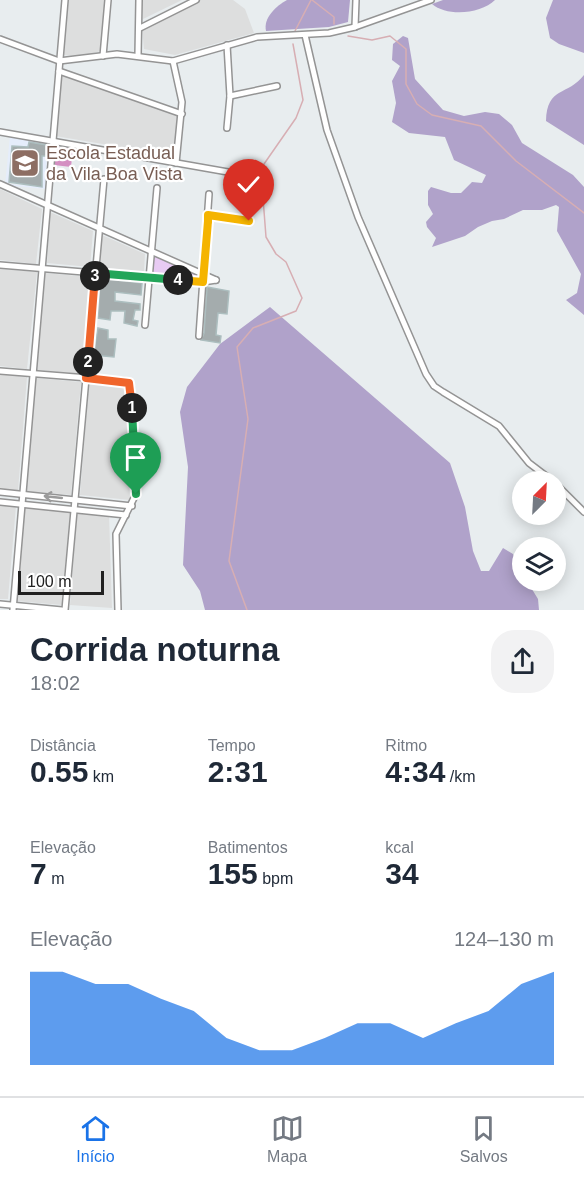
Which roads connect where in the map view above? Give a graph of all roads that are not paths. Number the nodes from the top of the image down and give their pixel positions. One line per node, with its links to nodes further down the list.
1 (65, 0): 14 (street)
2 (108, 0): 13 (street)
3 (139, 0): 8 (street)
4 (196, 0): 8 (street)
5 (356, 0): 7 (street)
6 (431, 0): 7 (street)
7 (355, 27): 9 (street)
8 (140, 28): 12 (street)
9 (305, 35): 11 (street); 45 (street)
10 (0, 39): 14 (street)
11 (227, 45): 15 (street); 18 (street)
12 (138, 55): 13 (street); 15 (street)
13 (103, 56): 14 (street)
14 (59, 61): 16 (street)
15 (173, 61): 19 (street)
16 (59, 71): 19 (street); 22 (street)
17 (277, 86): 18 (street)
18 (230, 96): 20 (street)
19 (182, 114): 23 (street)
20 (227, 128)
21 (0, 132): 22 (street)
22 (53, 140): 23 (street); 29 (street)
23 (176, 163): 24 (street)
24 (246, 175)
25 (105, 179): 32 (street)
26 (0, 184): 29 (street)
27 (157, 188): 33 (street)
28 (210, 194): 30 (street)
29 (48, 206): 32 (street); 35 (street)
30 (208, 215): 31 (street); 37 (street)
31 (249, 221)
32 (100, 228): 33 (street); 36 (street)
33 (151, 250): 37 (street); 38 (street)
34 (0, 266): 35 (street)
35 (43, 268): 36 (street); 43 (street)
36 (95, 273): 38 (street); 44 (street)
37 (204, 273): 39 (street); 39 (street)
38 (149, 278): 39 (street); 40 (street)
39 (203, 282): 41 (street)
40 (145, 325)
41 (199, 336)
42 (0, 371): 43 (street)
43 (33, 374): 44 (street); 47 (street)
44 (86, 378): 49 (street); 52 (street)
45 (540, 471)
46 (0, 492): 47 (street)
47 (23, 494): 49 (street, one-way to 47); 51 (street)
48 (566, 494): 54 (street)
49 (76, 500): 52 (street); 53 (street)
50 (0, 502): 51 (street)
51 (22, 504): 53 (street); 57 (street)
52 (132, 506): 55 (street)
53 (75, 509): 55 (street); 58 (street)
54 (584, 512)
55 (126, 515): 59 (street)
56 (0, 604): 57 (street)
57 (13, 608): 58 (street)
58 (64, 610)
59 (118, 610)

